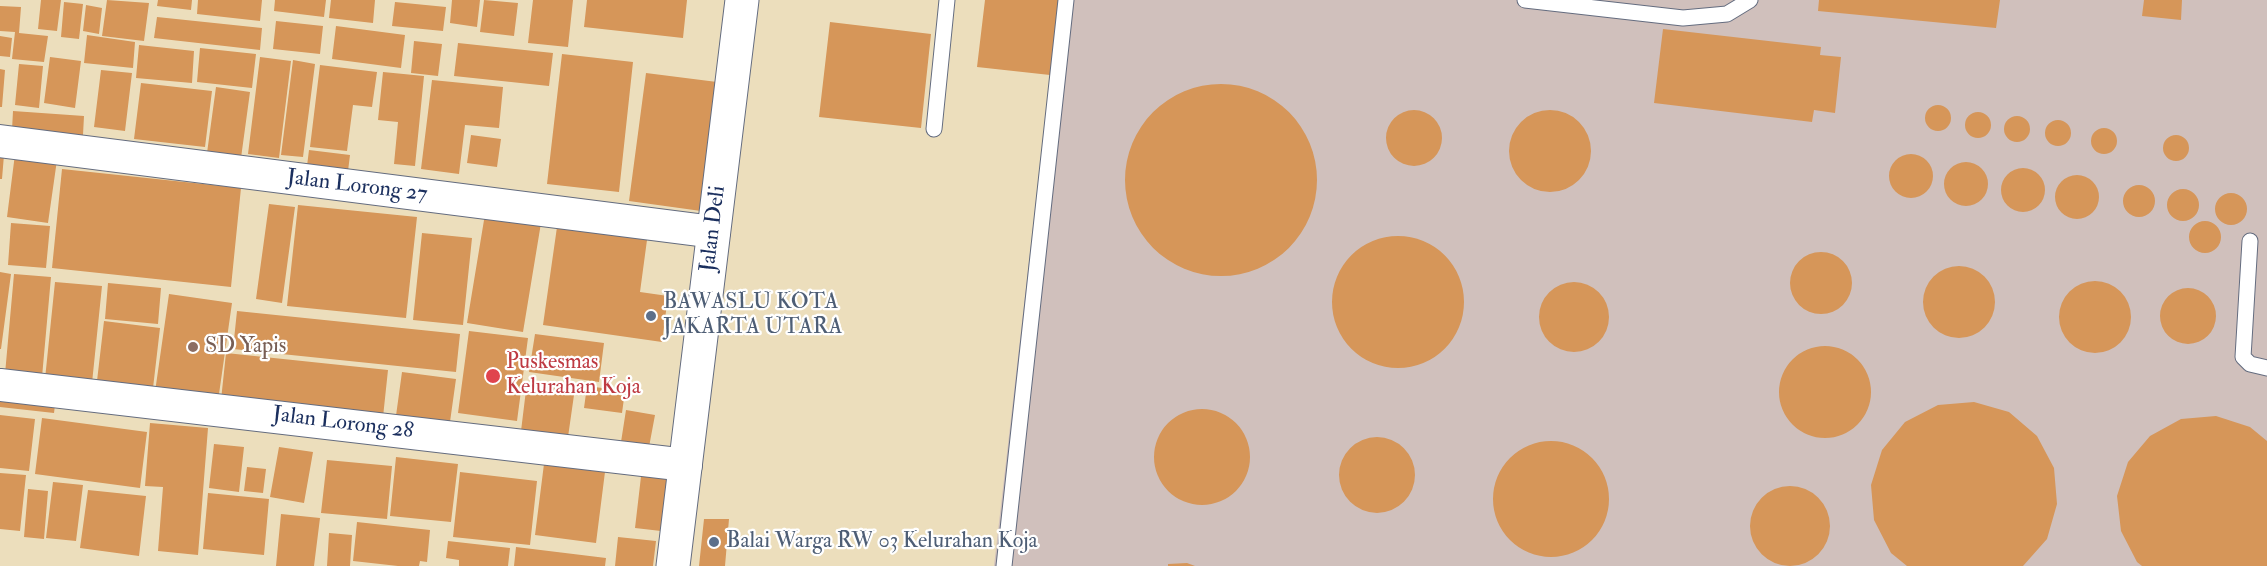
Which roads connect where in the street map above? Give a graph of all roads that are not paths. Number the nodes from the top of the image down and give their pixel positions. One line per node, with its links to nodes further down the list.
1 (742, 0): 9 (street, Jalan Deli)
2 (947, 0): 7 (lane)
3 (1066, 0): 15 (lane)
4 (1525, 0): 6 (lane)
5 (1750, 0): 6 (lane)
6 (1574, 3)
7 (934, 129)
8 (0, 141): 9 (street, Jalan Lorong 27)
9 (714, 232): 13 (street, Jalan Deli)
10 (2250, 241): 11 (lane)
11 (2267, 368)
12 (0, 385): 13 (street, Jalan Lorong 28)
13 (686, 465): 14 (street, Jalan Deli)
14 (673, 566)
15 (1004, 566)

